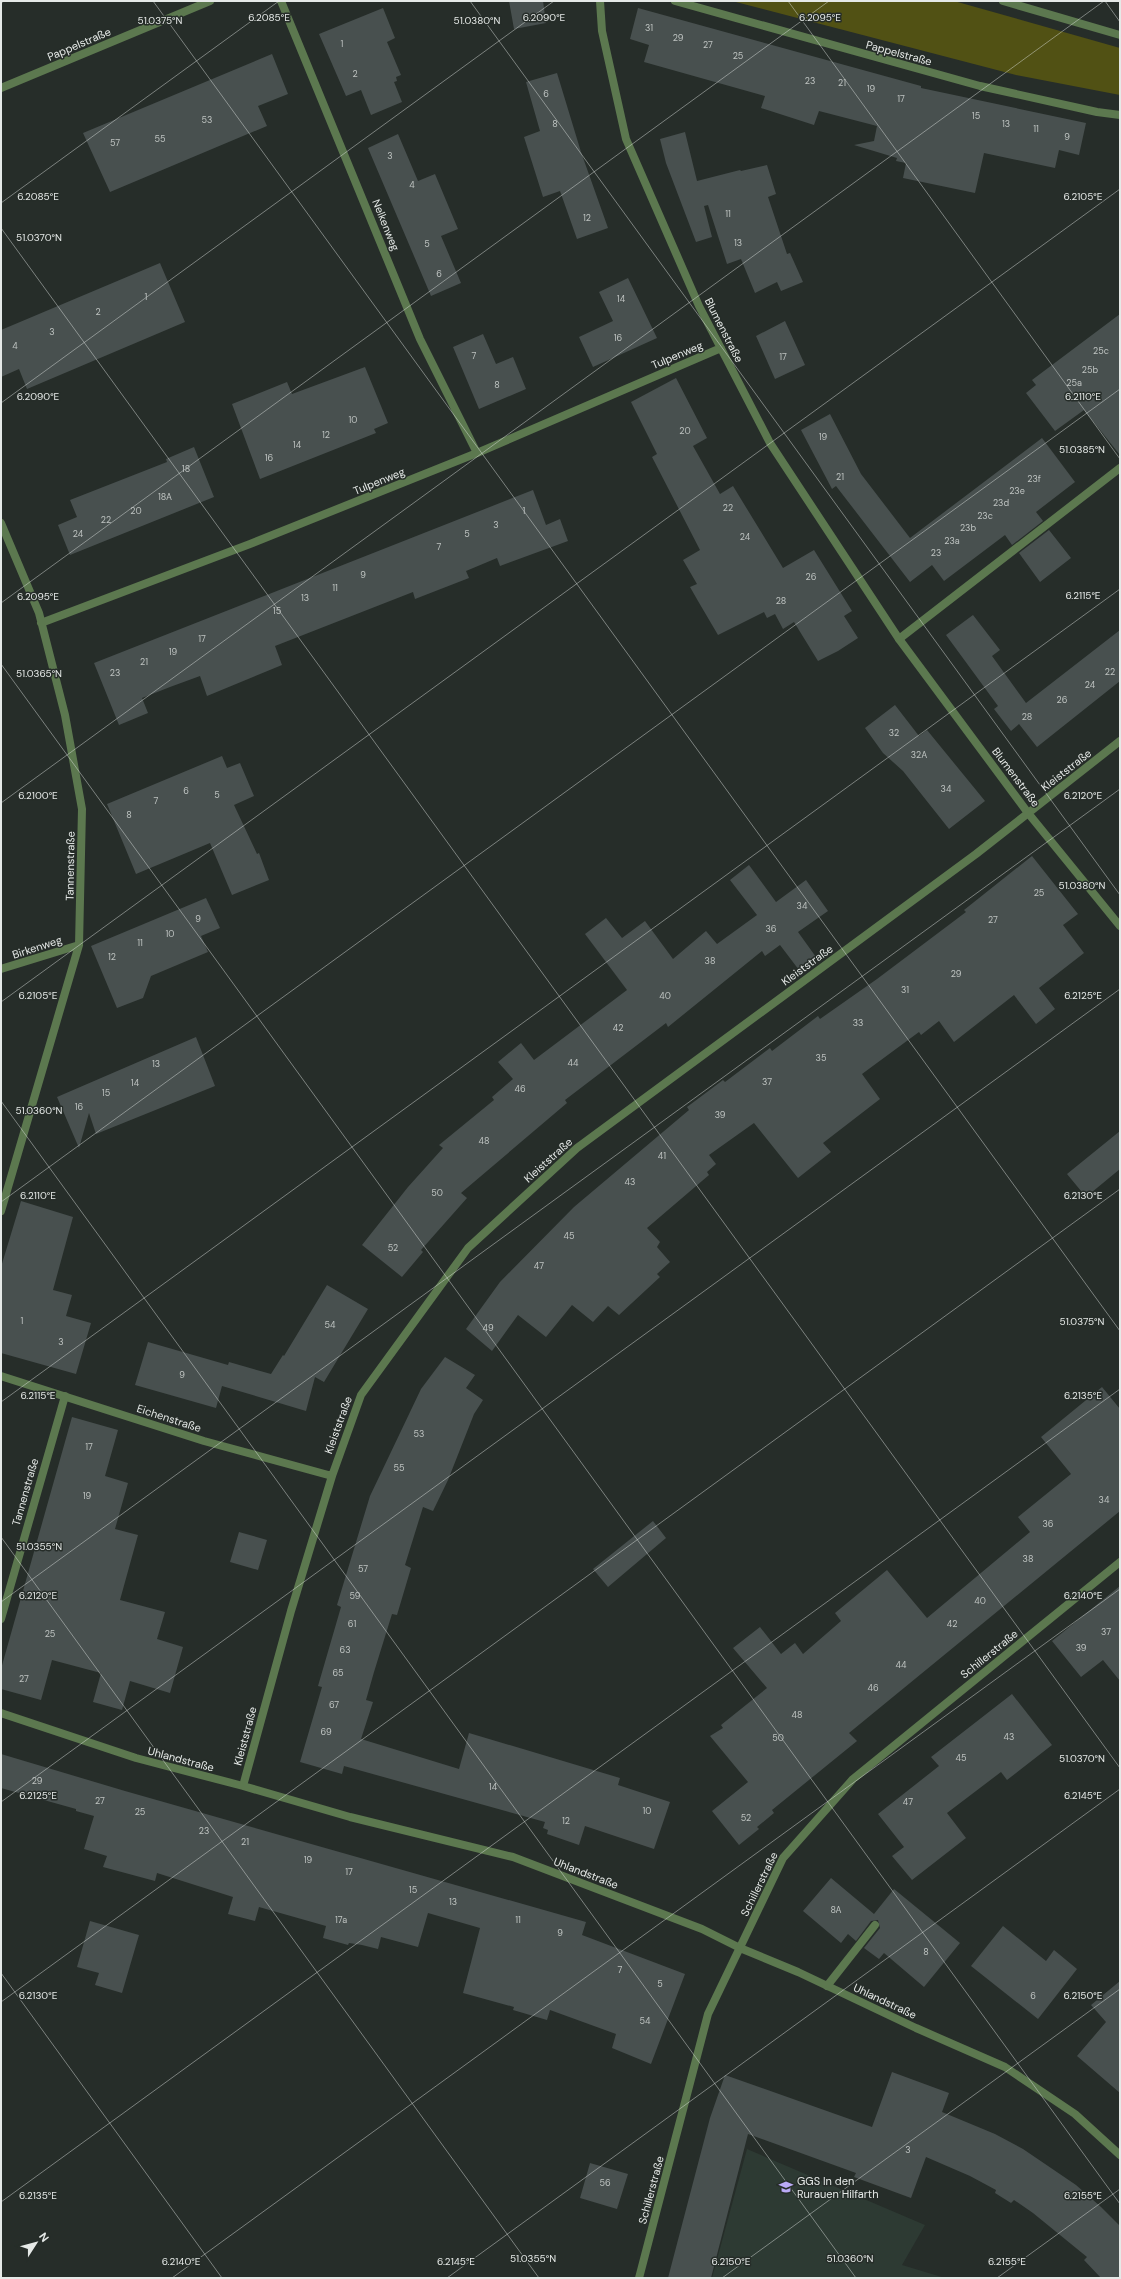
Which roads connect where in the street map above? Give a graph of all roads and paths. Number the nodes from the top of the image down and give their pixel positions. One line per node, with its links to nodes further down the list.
1 (210, 1): 7 (street, Pappelstraße)
2 (281, 1): 10 (street, Nelkenweg)
3 (600, 1): 9 (street, Blumenstraße)
4 (675, 1): 8 (street, Pappelstraße)
5 (1003, 1): 6 (street)
6 (1120, 35)
7 (1, 88)
8 (1120, 115)
9 (721, 348): 10 (street, Tulpenweg); 14 (street, Blumenstraße)
10 (477, 453): 13 (street, Tulpenweg)
11 (1120, 468): 14 (street)
12 (1, 523): 13 (street, Tannenstraße)
13 (41, 624): 18 (street, Tannenstraße)
14 (899, 638): 16 (street, Blumenstraße)
15 (1120, 742): 16 (street, Kleiststraße)
16 (1028, 813): 17 (street, Blumenstraße); 23 (street, Kleiststraße)
17 (1120, 926)
18 (79, 944): 19 (street, Birkenweg); 20 (street, Tannenstraße)
19 (1, 969)
20 (1, 1212)
21 (1, 1376): 22 (street, Eichenstraße)
22 (65, 1396): 23 (street, Eichenstraße); 25 (street, Tannenstraße)
23 (332, 1476): 27 (street, Kleiststraße)
24 (1120, 1562): 29 (street, Schillerstraße)
25 (1, 1619)
26 (1, 1713): 27 (street, Uhlandstraße)
27 (243, 1786): 29 (street, Uhlandstraße)
28 (875, 1925): 30 (street)
29 (740, 1948): 30 (street, Uhlandstraße); 32 (street, Schillerstraße)
30 (827, 1986): 31 (street, Uhlandstraße)
31 (1120, 2155)
32 (639, 2278)

